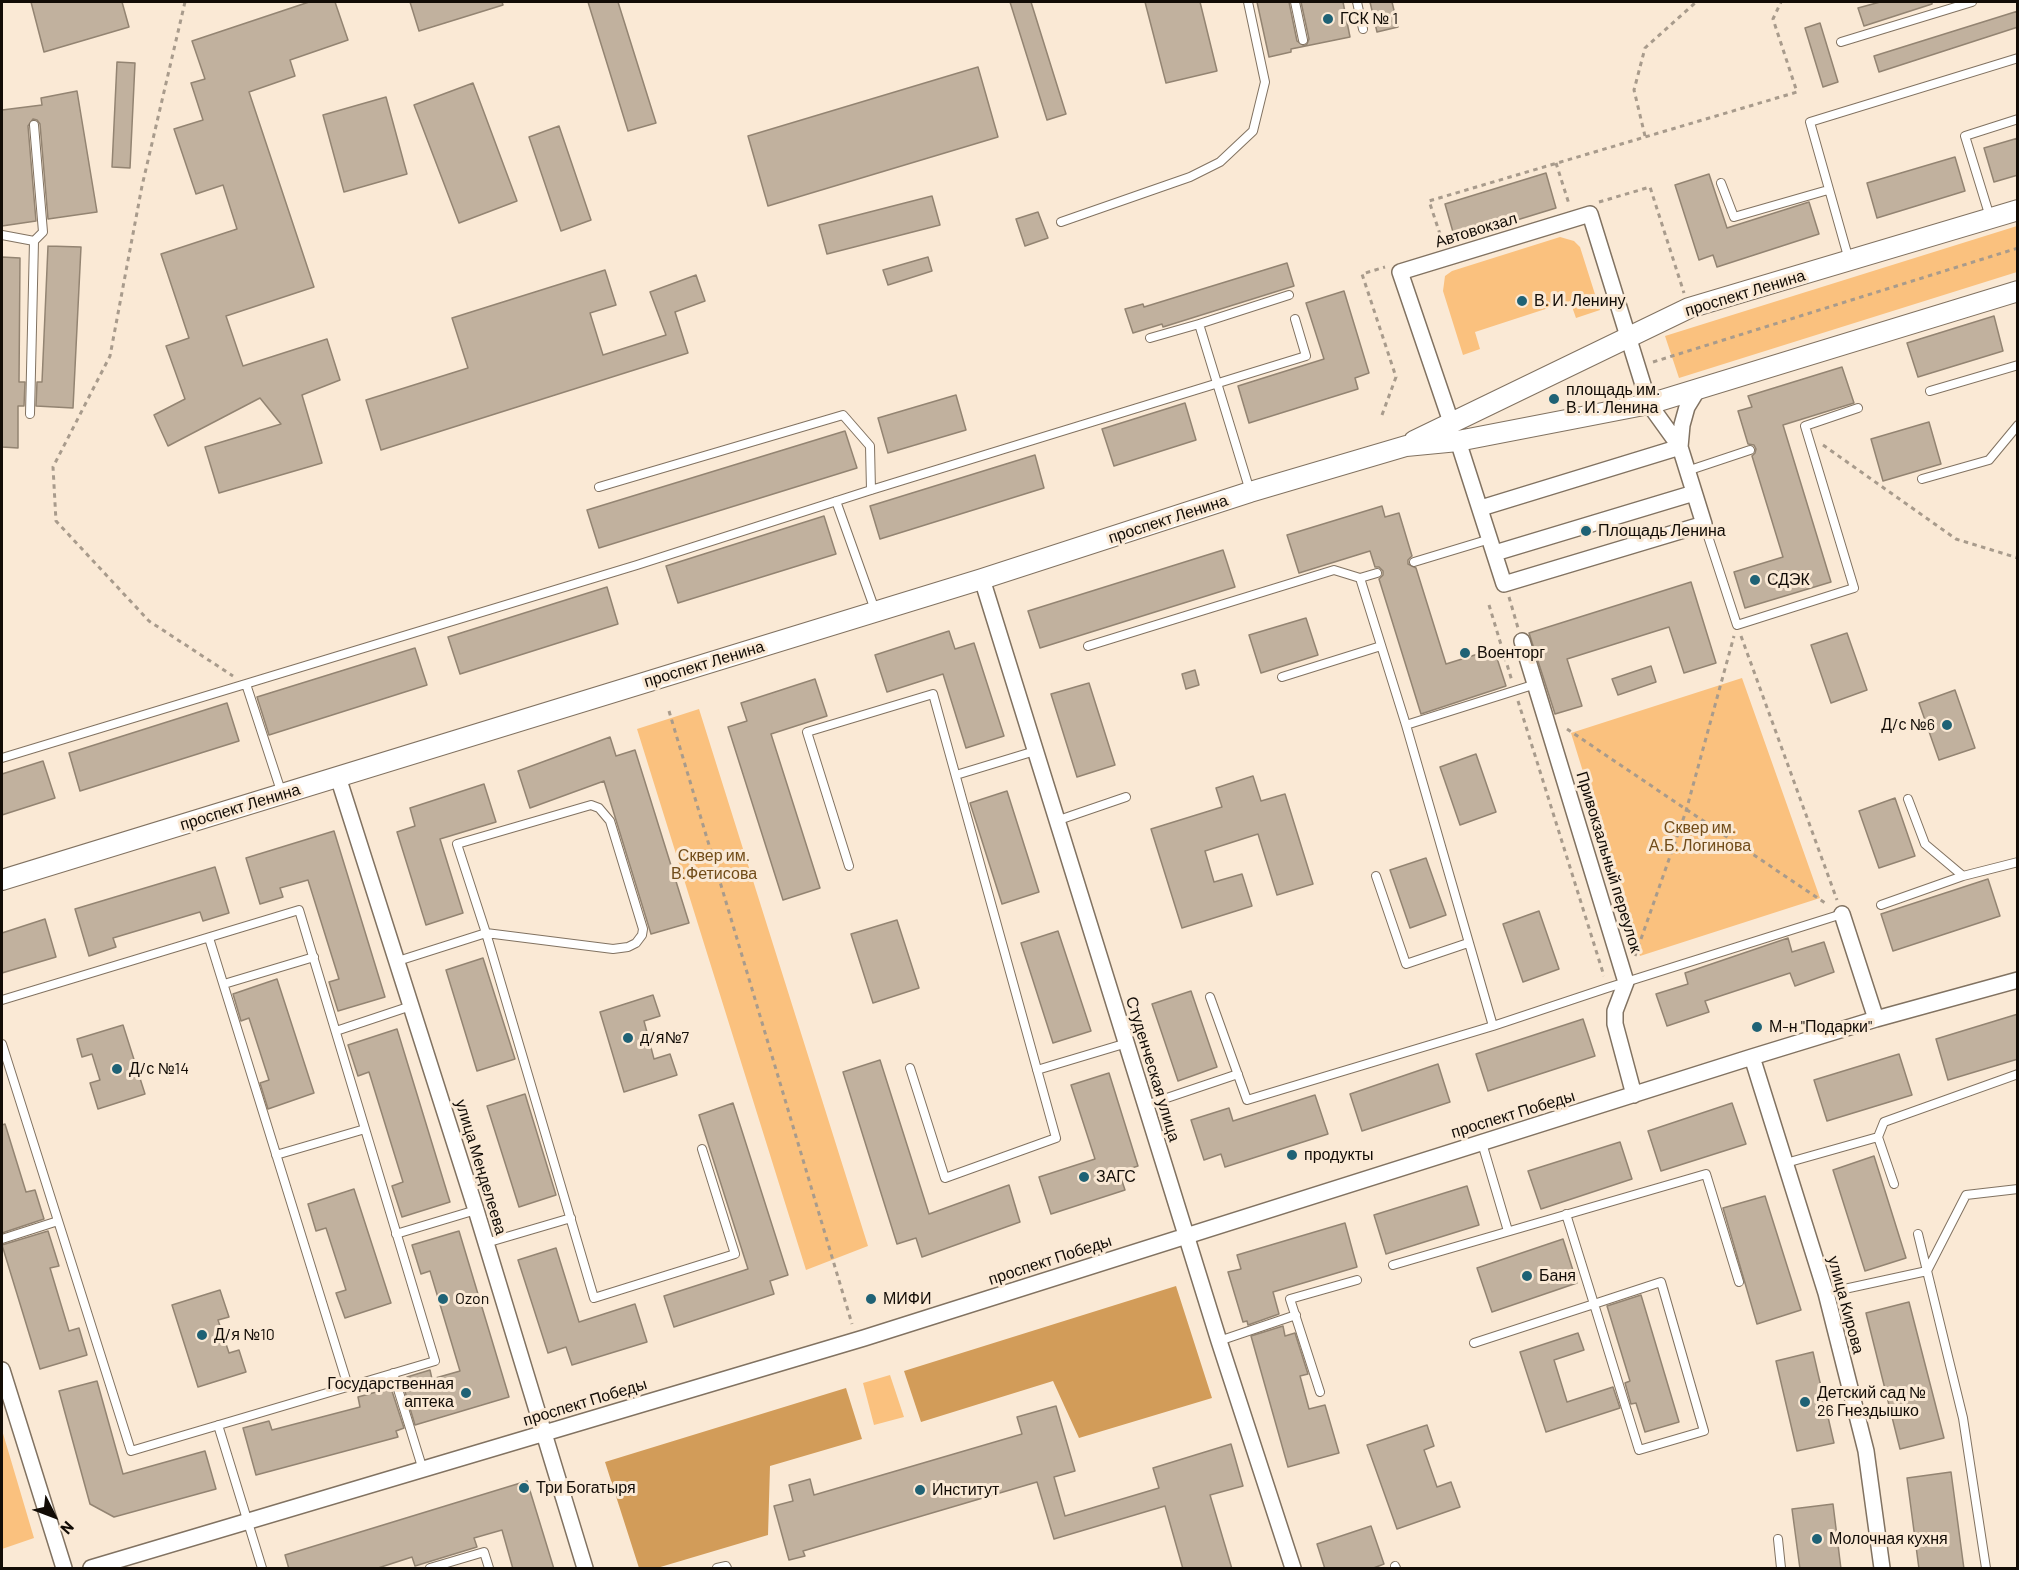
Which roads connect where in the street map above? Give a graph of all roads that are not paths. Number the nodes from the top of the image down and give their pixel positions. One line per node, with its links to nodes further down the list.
1 (1248, 2): 15 (lane)
2 (1295, 2): 6 (lane)
3 (1358, 2): 5 (lane)
4 (1972, 2): 7 (lane)
5 (1363, 29)
6 (1303, 40)
7 (1841, 42)
8 (2018, 58): 12 (lane)
9 (2018, 119): 14 (lane)
10 (34, 125): 17 (lane)
11 (1721, 183): 12 (lane)
12 (1828, 190): 18 (lane)
13 (2018, 210): 14 (street, проспект Ленина)
14 (1990, 219): 18 (street, проспект Ленина)
15 (1061, 222)
16 (2, 235): 17 (lane)
17 (34, 241): 31 (lane)
18 (1849, 261): 23 (street, проспект Ленина)
19 (2018, 291): 27 (street, проспект Ленина)
20 (1290, 296): 22 (lane)
21 (1295, 320): 26 (lane)
22 (1199, 324): 24 (lane); 26 (lane)
23 (1628, 337): 29 (street); 32 (street, проспект Ленина); 32 (street, Автовокзал)
24 (1150, 338)
25 (2018, 365): 28 (lane)
26 (1217, 382): 41 (lane); 42 (lane)
27 (1698, 389): 29 (street, проспект Ленина); 36 (street)
28 (1930, 391)
29 (1649, 404): 34 (street, проспект Ленина); 36 (street)
30 (1858, 408): 46 (lane)
31 (30, 414)
32 (1451, 422): 34 (street); 35 (street, проспект Ленина)
33 (2018, 425): 39 (lane)
34 (1458, 441): 35 (street, проспект Ленина); 45 (street)
35 (1406, 446): 42 (street, проспект Ленина)
36 (1680, 447): 38 (street); 45 (street)
37 (1750, 450): 38 (lane)
38 (1687, 471): 43 (street)
39 (1922, 479)
40 (599, 487): 41 (lane)
41 (871, 490): 44 (lane)
42 (1250, 492): 51 (street, проспект Ленина)
43 (1694, 493): 46 (street); 47 (street)
44 (836, 501): 52 (lane); 57 (lane)
45 (1481, 508): 47 (street)
46 (1704, 524): 47 (street)
47 (1492, 546): 48 (lane)
48 (1414, 562)
49 (1377, 573): 50 (lane)
50 (1360, 578): 54 (lane); 55 (lane)
51 (982, 579): 52 (street, проспект Ленина); 60 (street, Студенческая улица)
52 (876, 612): 63 (street, проспект Ленина)
53 (1522, 641): 58 (street, Привокзальный переулок)
54 (1088, 646)
55 (1381, 646): 56 (lane); 59 (lane)
56 (1281, 677)
57 (246, 684): 61 (lane); 64 (lane)
58 (1536, 684): 59 (lane); 81 (street, Привокзальный переулок)
59 (1406, 725): 77 (lane)
60 (1035, 751): 62 (lane); 67 (street, Студенческая улица)
61 (2, 758)
62 (956, 776): 69 (lane); 93 (lane)
63 (338, 777): 64 (street, проспект Ленина); 79 (street, улица Менделеева)
64 (282, 795): 72 (street, проспект Ленина)
65 (1126, 797): 67 (lane)
66 (1908, 799): 71 (lane)
67 (1056, 821): 89 (street, Студенческая улица)
68 (2018, 862): 71 (lane)
69 (849, 866)
70 (1376, 876): 77 (lane)
71 (1963, 876): 73 (lane)
72 (2, 880)
73 (1881, 905)
74 (1842, 914): 81 (lane); 86 (street)
75 (486, 933): 75 (lane); 79 (lane); 108 (lane)
76 (209, 938): 78 (lane); 82 (lane); 84 (lane)
77 (1468, 943): 87 (lane)
78 (314, 957): 82 (lane); 88 (lane)
79 (398, 961): 85 (street, улица Менделеева)
80 (2018, 980): 86 (street, проспект Победы)
81 (1626, 982): 87 (lane); 96 (street)
82 (224, 984): 102 (lane)
83 (1210, 997): 94 (lane)
84 (2, 1000)
85 (412, 1006): 88 (lane); 106 (street, улица Менделеева)
86 (1876, 1019): 91 (street, проспект Победы)
87 (1493, 1026): 94 (lane)
88 (336, 1031): 98 (lane)
89 (1127, 1043): 93 (lane); 97 (street, Студенческая улица)
90 (2, 1044): 109 (lane)
91 (1752, 1057): 96 (street, проспект Победы); 103 (street, улица Кирова)
92 (910, 1068): 93 (lane)
93 (1037, 1070)
94 (1238, 1074): 97 (lane)
95 (2018, 1074): 99 (lane)
96 (1634, 1095): 100 (street, проспект Победы)
97 (1146, 1105): 113 (street, Студенческая улица)
98 (365, 1129): 102 (lane); 111 (lane)
99 (1878, 1137): 103 (lane); 104 (lane)
100 (1482, 1143): 110 (lane); 113 (street, проспект Победы)
101 (702, 1149): 108 (lane)
102 (276, 1155): 127 (lane)
103 (1786, 1163): 120 (street, улица Кирова)
104 (1894, 1184)
105 (2018, 1189): 117 (lane)
106 (476, 1210): 111 (lane); 115 (street, улица Менделеева)
107 (1566, 1214): 110 (lane); 119 (lane); 121 (lane)
108 (571, 1218): 115 (lane)
109 (58, 1221): 114 (lane); 129 (lane)
110 (1508, 1231): 116 (lane)
111 (396, 1234): 126 (lane)
112 (1918, 1234): 117 (lane)
113 (1187, 1236): 123 (street, Студенческая улица); 130 (street, проспект Победы)
114 (2, 1239)
115 (486, 1243): 130 (street, улица Менделеева)
116 (1392, 1264)
117 (1927, 1271): 120 (lane); 145 (lane)
118 (1357, 1280): 122 (lane)
119 (1739, 1282)
120 (1826, 1293): 144 (street, улица Кирова)
121 (1593, 1304): 121 (lane); 124 (lane)
122 (1296, 1316): 123 (lane); 128 (lane)
123 (1219, 1341): 142 (street, Студенческая улица)
124 (1474, 1343)
125 (2, 1370): 134 (street)
126 (393, 1373): 127 (lane); 131 (lane)
127 (348, 1386): 129 (lane)
128 (1320, 1392)
129 (218, 1425): 132 (lane)
130 (544, 1433): 131 (street, проспект Победы); 139 (street, улица Менделеева)
131 (423, 1470): 132 (street, проспект Победы)
132 (247, 1522): 135 (street, проспект Победы); 136 (lane)
133 (1778, 1539): 143 (lane)
134 (64, 1569)
135 (91, 1569)
136 (262, 1569)
137 (430, 1569): 138 (lane)
138 (489, 1569)
139 (585, 1569)
140 (717, 1569): 141 (lane)
141 (726, 1569)
142 (1293, 1569)
143 (1781, 1569)
144 (1882, 1569)
145 (1986, 1569)

